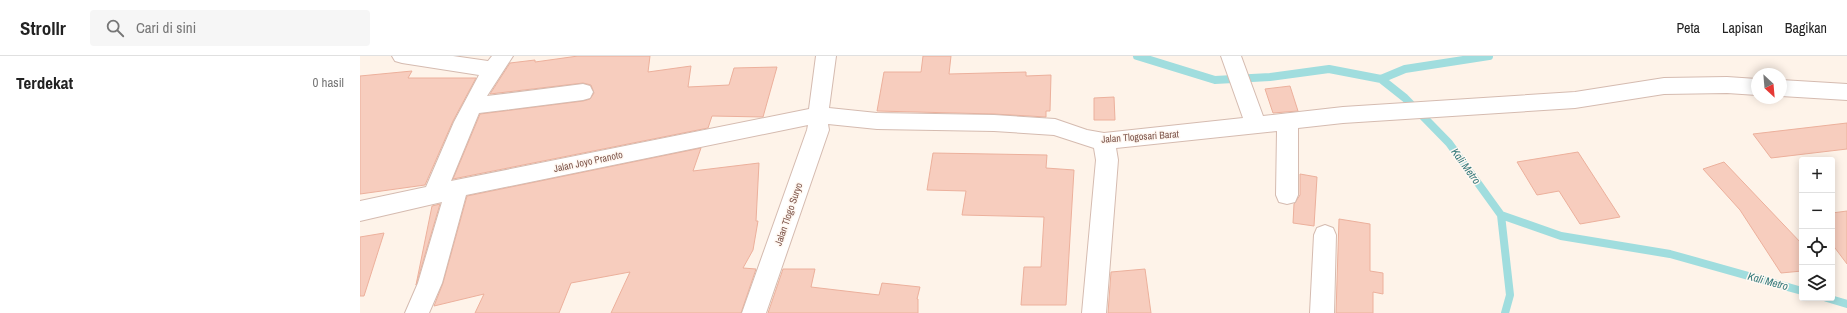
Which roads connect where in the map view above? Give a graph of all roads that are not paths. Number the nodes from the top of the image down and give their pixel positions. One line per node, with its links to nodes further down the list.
1 (402, 56): 4 (street)
2 (826, 56): 10 (street, Jalan Tlogo Suryo)
3 (1230, 56): 12 (street)
4 (497, 63): 9 (street)
5 (1751, 87): 11 (street, Jalan Tlogosari Barat)
6 (1787, 88): 8 (street)
7 (583, 92): 9 (street)
8 (1847, 92)
9 (473, 106): 16 (street)
10 (818, 115): 13 (street, Jalan Tlogosari Barat); 14 (street, Jalan Joyo Pranoto); 20 (street, Jalan Tlogo Suryo)
11 (1288, 121): 12 (street, Jalan Tlogosari Barat); 15 (street)
12 (1255, 124): 13 (street, Jalan Tlogosari Barat)
13 (1104, 141): 21 (street)
14 (457, 188): 16 (street, Jalan Joyo Pranoto); 19 (street)
15 (1288, 195)
16 (434, 196): 17 (street, Jalan Joyo Pranoto)
17 (360, 212)
18 (1325, 235): 22 (street)
19 (417, 313)
20 (754, 313)
21 (1094, 313)
22 (1322, 313)

